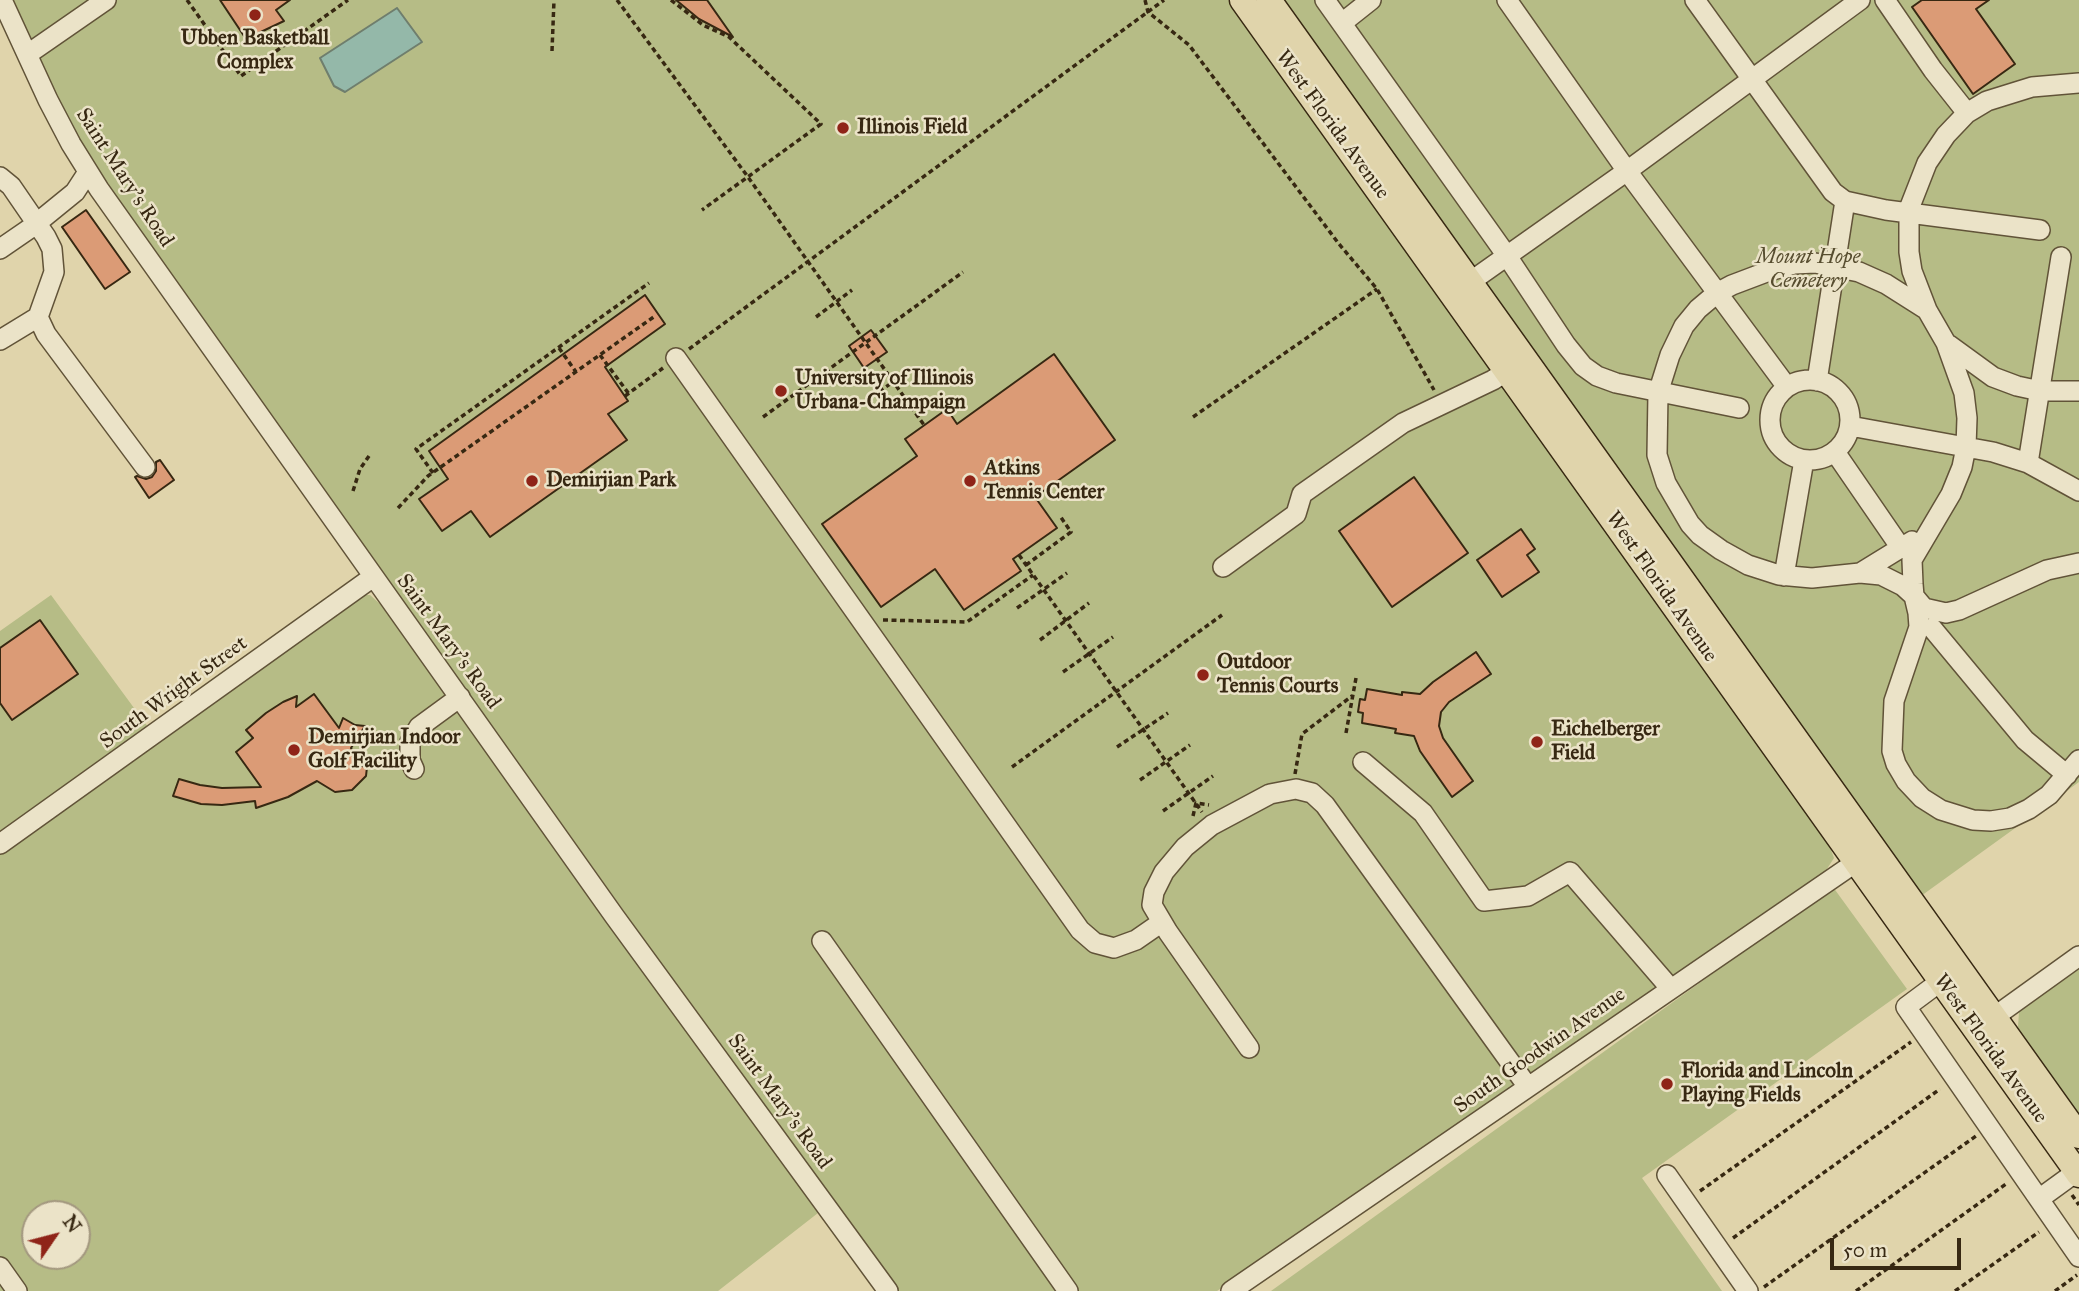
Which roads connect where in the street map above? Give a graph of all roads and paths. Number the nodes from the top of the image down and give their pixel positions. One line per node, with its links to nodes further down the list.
1 (2, 0): 21 (street, Saint Mary's Road)
2 (106, 0): 21 (street)
3 (187, 0): 4 (path)
4 (348, 0)
5 (555, 0): 20 (path)
6 (617, 0): 28 (path)
7 (671, 0): 28 (path)
8 (1145, 0): 18 (path)
9 (1164, 0): 18 (path)
10 (1242, 0): 56 (main road, West Florida Avenue)
11 (1269, 0): 40 (main road, West Florida Avenue)
12 (1325, 0): 19 (street)
13 (1371, 0): 19 (street)
14 (1507, 0): 25 (street)
15 (1695, 0): 22 (street)
16 (1860, 0): 22 (street)
17 (1885, 0): 24 (street)
18 (1148, 12): 37 (path); 42 (path)
19 (1342, 23): 35 (street)
20 (552, 51)
21 (28, 54): 26 (street, Saint Mary's Road)
22 (1753, 80): 25 (street); 29 (street)
23 (2079, 83): 24 (street)
24 (1967, 113): 31 (street)
25 (1627, 170): 35 (street); 44 (street)
26 (88, 172): 32 (street); 93 (street, Saint Mary's Road)
27 (0, 177): 32 (street)
28 (748, 177): 30 (path); 37 (path)
29 (1845, 201): 31 (street); 38 (street)
30 (702, 211)
31 (1909, 213): 33 (street); 46 (street)
32 (37, 223): 34 (street); 48 (street)
33 (2040, 230)
34 (0, 249)
35 (1507, 256): 40 (street); 64 (street)
36 (2061, 257): 62 (street)
37 (807, 262): 45 (path); 55 (path)
38 (1835, 265): 44 (street); 46 (street); 59 (street)
39 (963, 272): 51 (path)
40 (1470, 282): 56 (main road, West Florida Avenue)
41 (649, 283): 53 (path)
42 (1377, 289): 66 (path); 69 (path)
43 (852, 290): 45 (path)
44 (1717, 292): 61 (street); 64 (street)
45 (836, 302): 49 (path); 51 (path)
46 (1927, 310): 52 (street)
47 (655, 316): 54 (path)
48 (38, 317): 50 (street); 77 (street)
49 (816, 317)
50 (0, 340)
51 (865, 343): 60 (path); 68 (path)
52 (1946, 343): 62 (street); 72 (street)
53 (558, 347): 58 (path); 78 (path)
54 (600, 355): 55 (path); 58 (path)
55 (676, 358): 100 (street)
56 (1516, 365): 66 (street); 129 (main road, West Florida Avenue)
57 (910, 371): 60 (path)
58 (576, 372): 78 (path)
59 (1817, 381): 61 (street); 71 (street)
60 (893, 382): 65 (path); 70 (path)
61 (1787, 387): 75 (street)
62 (2040, 391): 63 (street); 76 (street)
63 (2079, 391)
64 (1658, 393): 67 (street); 92 (street)
65 (873, 396)
66 (1442, 404): 88 (street)
67 (1739, 408)
68 (763, 416)
69 (1192, 417)
70 (924, 425)
71 (1850, 426): 72 (street); 73 (street)
72 (1966, 447): 76 (street); 83 (street)
73 (1835, 452): 75 (street); 84 (street)
74 (371, 453): 79 (path)
75 (1804, 460): 92 (street)
76 (2028, 463): 80 (street)
77 (145, 467)
78 (433, 472): 81 (path)
79 (353, 491)
80 (2079, 491)
81 (398, 509)
82 (1059, 516): 86 (path)
83 (1923, 539): 84 (street); 95 (street)
84 (1901, 548): 90 (street)
85 (1019, 555): 86 (path)
86 (1026, 565): 91 (path)
87 (2078, 565): 98 (street)
88 (1223, 567)
89 (1067, 573): 94 (path)
90 (1860, 573): 92 (street); 95 (street)
91 (1033, 575): 94 (path); 100 (path)
92 (1784, 576)
93 (373, 577): 111 (street, Saint Mary's Road); 128 (street, South Wright Street)
94 (1043, 590): 97 (path); 101 (path)
95 (1914, 597): 98 (street); 105 (street)
96 (1088, 603): 101 (path)
97 (1017, 608)
98 (1959, 610): 102 (street)
99 (1222, 615): 109 (path)
100 (860, 619): 130 (street)
101 (1065, 621): 104 (path); 106 (path)
102 (1933, 628): 105 (street); 120 (street)
103 (1113, 637): 106 (path)
104 (1040, 640)
105 (1913, 648): 120 (street)
106 (1089, 654): 107 (path); 109 (path)
107 (1063, 672)
108 (1356, 678): 110 (path)
109 (1116, 692): 113 (path); 119 (path)
110 (1352, 696): 114 (path); 123 (path)
111 (460, 697): 121 (street); 154 (street, Saint Mary's Road)
112 (1168, 713): 113 (path)
113 (1143, 730): 116 (path); 117 (path)
114 (1346, 733)
115 (1190, 745): 117 (path)
116 (1117, 747)
117 (1166, 762): 124 (path); 125 (path)
118 (1363, 762): 134 (street)
119 (1012, 767)
120 (2073, 768)
121 (414, 769)
122 (1213, 776): 125 (path)
123 (1294, 776)
124 (1140, 780)
125 (1189, 793): 126 (path); 127 (path)
126 (1163, 811)
127 (1212, 825): 130 (street); 139 (street)
128 (0, 844)
129 (1865, 856): 133 (main road, West Florida Avenue); 134 (street, South Goodwin Avenue); 135 (main road, West Florida Avenue)
130 (1162, 922): 137 (street)
131 (822, 941): 155 (street)
132 (2079, 956): 135 (street)
133 (1941, 982): 135 (main road, West Florida Avenue); 146 (street)
134 (1671, 989): 139 (street, South Goodwin Avenue)
135 (1986, 1023): 141 (main road, West Florida Avenue); 143 (main road, West Florida Avenue)
136 (1913, 1041): 145 (path)
137 (1249, 1048)
138 (1945, 1086): 149 (path)
139 (1528, 1087): 156 (street, South Goodwin Avenue)
140 (1979, 1134): 152 (path)
141 (2079, 1136)
142 (1667, 1175): 152 (street)
143 (2076, 1177): 146 (street); 147 (path)
144 (2011, 1181): 157 (path)
145 (1698, 1192)
146 (2039, 1199): 150 (street)
147 (2079, 1205)
148 (2044, 1228): 158 (path)
149 (1731, 1239)
150 (2078, 1266): 159 (path)
151 (0, 1267): 153 (street)
152 (1756, 1289)
153 (17, 1291)
154 (888, 1291)
155 (1068, 1291)
156 (1231, 1291)
157 (1856, 1291)
158 (1955, 1291)
159 (2055, 1291)

